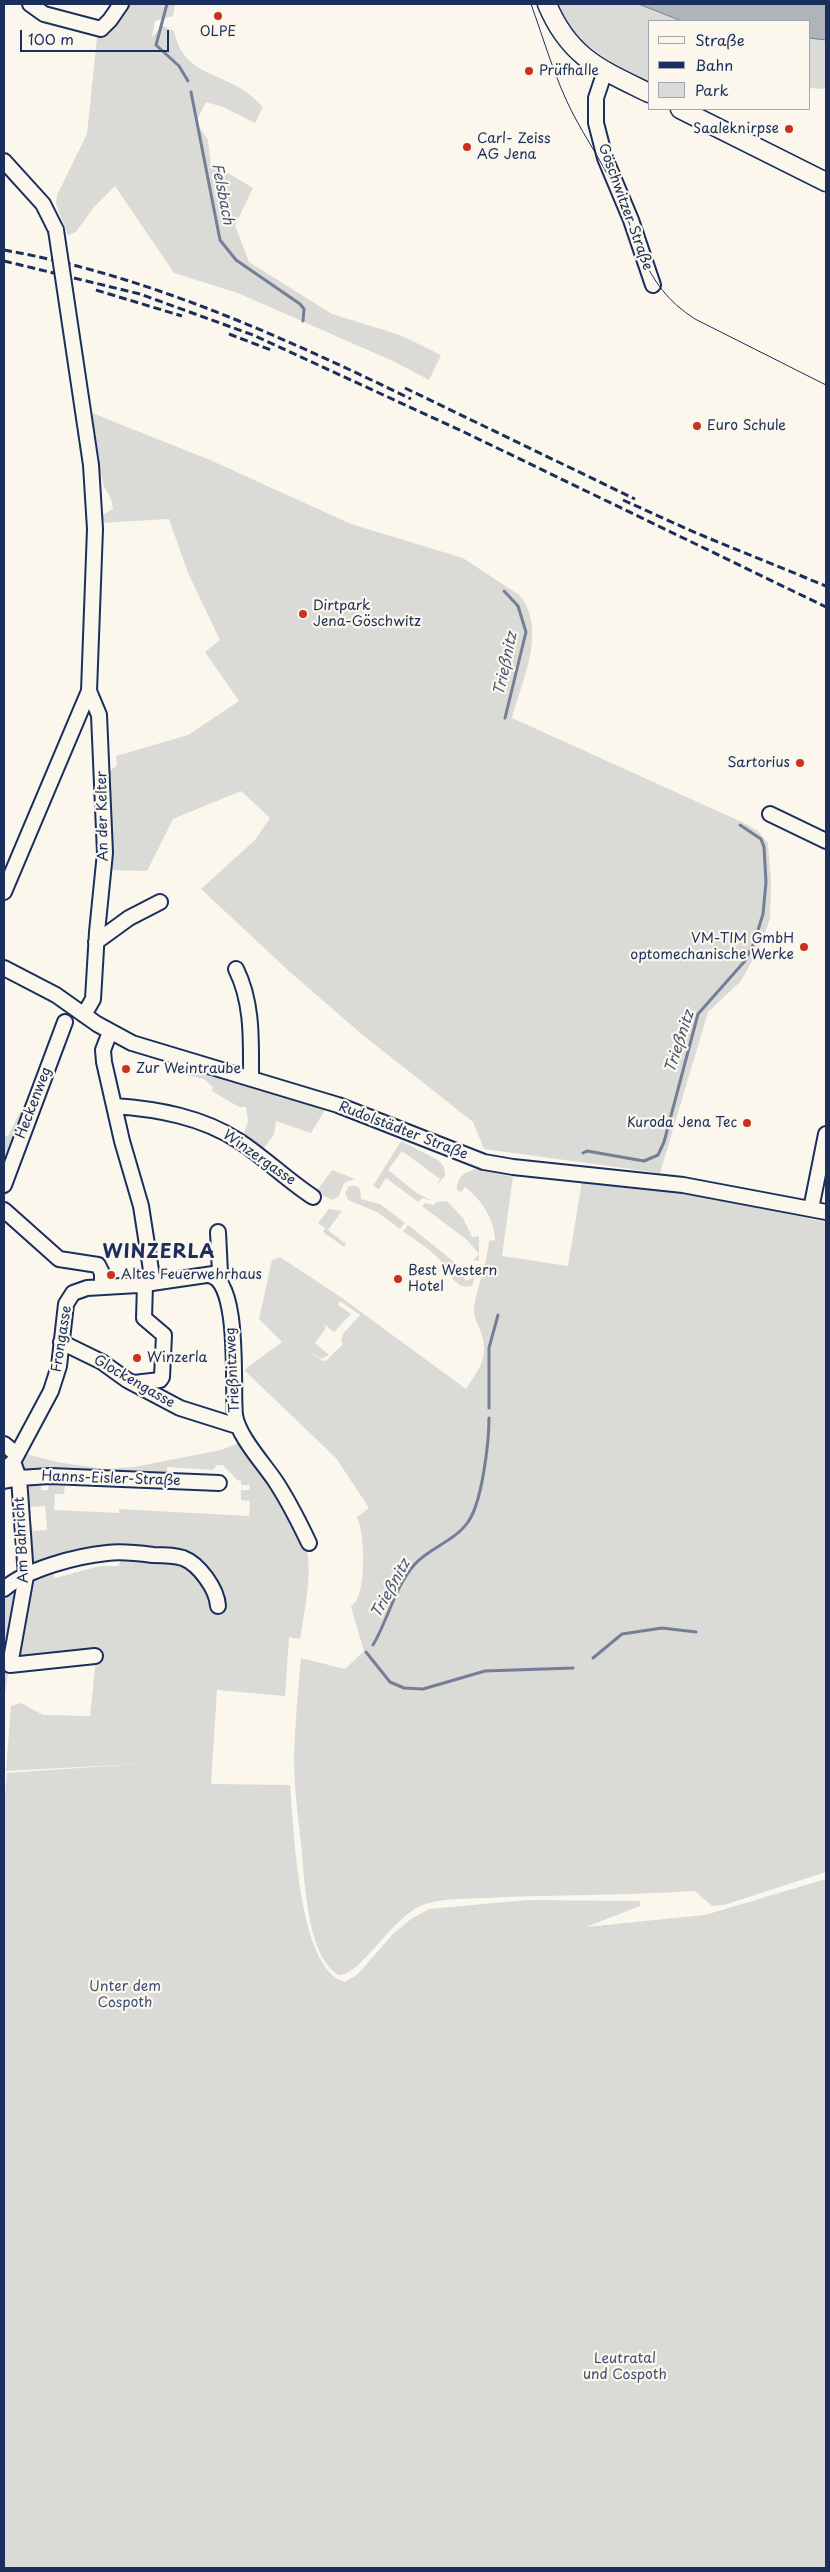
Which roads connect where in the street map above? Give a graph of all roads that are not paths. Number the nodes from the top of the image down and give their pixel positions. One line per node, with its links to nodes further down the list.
1 (30, 4): 2 (street)
2 (121, 4)
3 (547, 4): 4 (main road)
4 (605, 71): 5 (main road); 9 (street, Göschwitzer Straße)
5 (648, 93)
6 (682, 110): 8 (main road)
7 (4, 160): 10 (street, bridge)
8 (826, 182)
9 (653, 286)
10 (89, 690): 13 (street); 15 (street, An der Kelter)
11 (770, 814): 12 (street)
12 (826, 841)
13 (4, 892)
14 (160, 902): 15 (street)
15 (96, 942): 18 (street, An der Kelter)
16 (4, 968): 18 (street, Rudolstädter Straße)
17 (236, 970): 21 (street)
18 (84, 1015): 20 (street, Rudolstädter Straße)
19 (65, 1022): 24 (street, Heckenweg)
20 (110, 1032): 21 (street, Rudolstädter Straße); 22 (street)
21 (250, 1078): 26 (street, Rudolstädter Straße)
22 (114, 1106): 25 (street, Winzergasse); 31 (street)
23 (826, 1134): 26 (street)
24 (4, 1185)
25 (313, 1196)
26 (811, 1209): 28 (street, Rudolstädter Straße)
27 (4, 1210): 32 (street)
28 (826, 1212)
29 (218, 1232): 30 (street)
30 (209, 1275): 31 (street); 35 (street, Trießnitzweg)
31 (149, 1284): 32 (street, Frongasse); 34 (street)
32 (102, 1286): 33 (street, Frongasse)
33 (62, 1342): 34 (street, Glockengasse); 37 (street, Frongasse)
34 (133, 1383): 35 (street, Glockengasse)
35 (237, 1426): 41 (street, Trießnitzweg)
36 (4, 1444): 37 (street)
37 (11, 1462): 38 (street)
38 (18, 1478): 39 (street, Hanns-Eisler-Straße); 40 (street, Hanns-Eisler-Straße); 42 (street, Am Bahricht)
39 (4, 1481)
40 (219, 1483)
41 (309, 1543)
42 (26, 1576): 43 (street); 44 (street); 45 (street, Am Bahricht)
43 (4, 1589)
44 (218, 1606)
45 (95, 1656)

